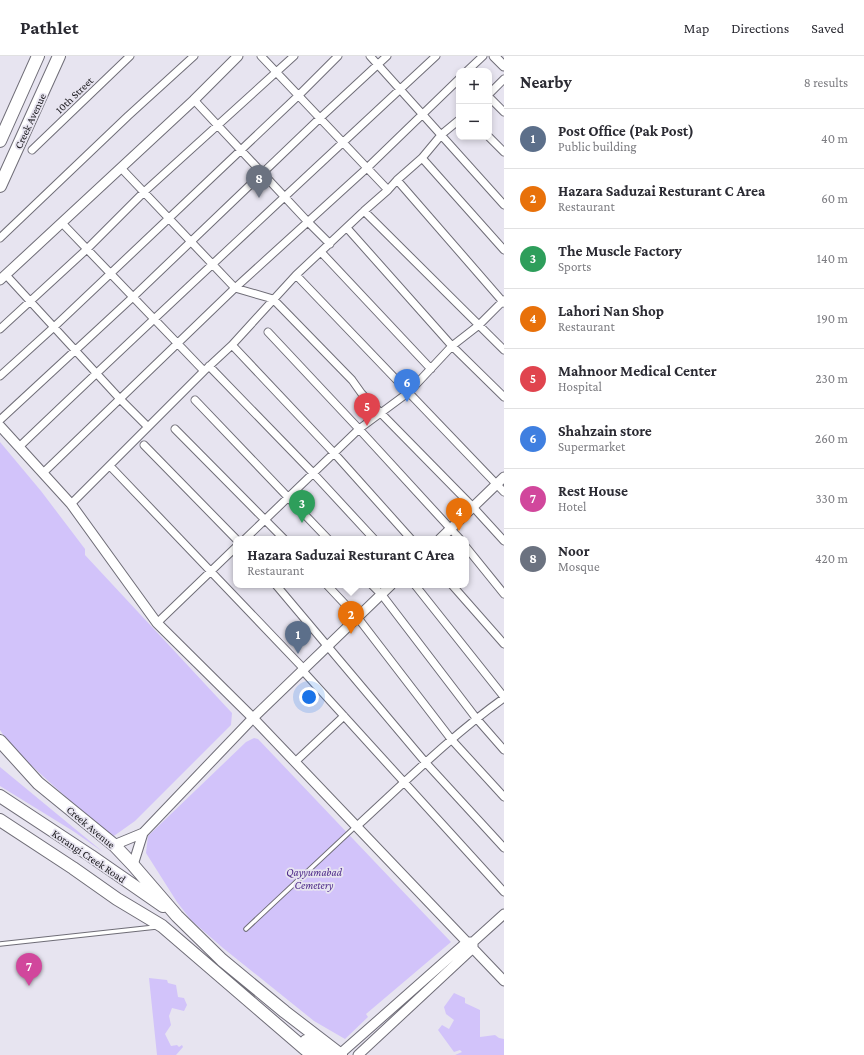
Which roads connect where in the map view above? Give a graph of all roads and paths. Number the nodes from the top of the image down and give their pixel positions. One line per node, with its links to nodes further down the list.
1 (38, 56): 32 (main road, Creek Avenue)
2 (59, 56): 42 (main road, Creek Avenue)
3 (130, 56): 34 (street, 10th Street)
4 (194, 56): 52 (street)
5 (238, 56): 24 (street)
6 (261, 56): 17 (street)
7 (294, 56): 17 (street)
8 (338, 56): 22 (street)
9 (370, 56): 14 (street)
10 (387, 56): 14 (street)
11 (436, 56): 20 (street)
12 (483, 56): 16 (street)
13 (494, 56): 15 (street)
14 (378, 64): 20 (street); 27 (street)
15 (504, 66)
16 (470, 68)
17 (277, 73): 22 (street); 29 (street)
18 (504, 80): 21 (street)
19 (456, 82): 26 (street)
20 (401, 89): 26 (street); 33 (street)
21 (492, 92)
22 (298, 96): 27 (street); 35 (street)
23 (492, 98): 25 (street)
24 (194, 100): 29 (street); 38 (street)
25 (504, 112)
26 (423, 114): 30 (street); 39 (street)
27 (320, 118): 33 (street); 40 (street)
28 (456, 122): 30 (street)
29 (218, 126): 35 (street); 44 (street)
30 (442, 134): 37 (street); 46 (street)
31 (492, 140): 36 (street)
32 (0, 142)
33 (344, 143): 39 (street); 45 (street)
34 (32, 150)
35 (240, 150): 40 (street); 48 (street)
36 (504, 152)
37 (422, 158): 41 (street); 56 (street)
38 (121, 168): 44 (street); 50 (street)
39 (367, 168): 43 (street); 49 (street)
40 (262, 173): 45 (street); 53 (street)
41 (397, 180): 43 (street); 66 (street)
42 (0, 186)
43 (388, 190): 47 (street)
44 (144, 192): 48 (street); 55 (street)
45 (284, 196): 49 (street); 58 (street)
46 (504, 205)
47 (364, 211): 51 (street); 68 (street)
48 (169, 218): 53 (street); 59 (street)
49 (308, 222): 54 (street); 62 (street)
50 (62, 223): 55 (street); 61 (street)
51 (347, 228): 54 (street); 74 (street)
52 (0, 238)
53 (191, 241): 58 (street); 63 (street)
54 (330, 244): 57 (street)
55 (87, 249): 59 (street); 65 (street)
56 (504, 250)
57 (321, 252): 60 (street); 78 (street)
58 (213, 265): 62 (street); 67 (street)
59 (110, 273): 63 (street); 69 (street)
60 (296, 275): 64 (street); 81 (street)
61 (3, 278): 65 (street)
62 (235, 288): 64 (street); 72 (street)
63 (133, 297): 67 (street); 76 (street)
64 (272, 299): 73 (street); 85 (street)
65 (30, 301): 69 (street); 70 (street)
66 (504, 301): 68 (street)
67 (154, 320): 72 (street); 79 (street)
68 (479, 325): 74 (street); 75 (street)
69 (54, 327): 76 (street); 80 (street)
70 (0, 329)
71 (268, 332): 89 (street)
72 (178, 345): 77 (street); 83 (street)
73 (232, 345): 77 (street); 93 (street)
74 (452, 346): 78 (street); 82 (street)
75 (504, 350)
76 (76, 351): 79 (street); 86 (street)
77 (207, 369): 88 (street); 96 (street)
78 (431, 369): 81 (street)
79 (96, 373): 83 (street); 92 (street)
80 (0, 376)
81 (409, 392): 85 (street); 97 (street)
82 (504, 397)
83 (120, 399): 88 (street); 95 (street)
84 (195, 400): 99 (street)
85 (380, 413): 89 (street); 101 (street)
86 (0, 420)
87 (0, 426): 92 (street)
88 (148, 427): 94 (street)
89 (359, 428): 93 (street); 103 (street)
90 (175, 429): 102 (street)
91 (144, 445): 104 (street)
92 (19, 447): 95 (street)
93 (334, 453): 96 (street); 109 (street)
94 (110, 466): 100 (street); 115 (street)
95 (43, 473): 100 (street)
96 (313, 473): 99 (street); 108 (street)
97 (501, 481): 98 (street); 101 (street)
98 (504, 492)
99 (288, 497): 102 (street); 107 (street)
100 (71, 504): 125 (street)
101 (473, 507): 103 (street); 112 (street)
102 (265, 519): 105 (street); 106 (street)
103 (451, 528): 110 (street); 111 (street)
104 (233, 536)
105 (248, 536)
106 (281, 536)
107 (325, 536)
108 (371, 536)
109 (408, 536)
110 (443, 536)
111 (458, 536)
112 (504, 541)
113 (233, 550): 115 (street)
114 (469, 551): 122 (street)
115 (211, 571): 125 (street); 128 (street)
116 (279, 588): 127 (street)
117 (330, 588): 124 (street)
118 (375, 588): 123 (street)
119 (388, 588): 123 (street)
120 (418, 588): 129 (street)
121 (455, 588): 126 (street)
122 (504, 594)
123 (382, 595): 124 (street); 132 (street)
124 (358, 618): 127 (street); 133 (street)
125 (157, 623): 131 (street)
126 (504, 644)
127 (328, 647): 128 (street); 137 (street)
128 (304, 670): 130 (street); 131 (street)
129 (504, 698): 132 (street)
130 (344, 716): 136 (street); 138 (street)
131 (253, 718): 136 (street); 143 (street)
132 (476, 718): 133 (street); 135 (street)
133 (451, 739): 137 (street); 140 (street)
134 (0, 741): 144 (main road, Creek Avenue)
135 (504, 750)
136 (295, 762): 142 (street)
137 (426, 763): 138 (street); 145 (street)
138 (405, 782): 142 (street); 147 (street)
139 (0, 796): 149 (main road, Korangi Creek Road)
140 (504, 797)
141 (0, 820): 150 (main road, Korangi Creek Road)
142 (356, 826): 151 (lane); 153 (street)
143 (143, 833): 144 (street); 146 (street)
144 (114, 845): 146 (main road, Creek Avenue)
145 (504, 848)
146 (133, 864): 149 (main road, Creek Avenue)
147 (504, 892)
148 (504, 914): 153 (street)
149 (177, 916): 156 (main road)
150 (162, 926): 152 (lane); 155 (main road, Korangi Creek Road)
151 (246, 929)
152 (0, 944)
153 (471, 944): 154 (street); 156 (street); 159 (street)
154 (504, 981)
155 (271, 1019): 157 (main road); 158 (main road)
156 (341, 1054)
157 (312, 1055)
158 (326, 1055)
159 (358, 1055)

